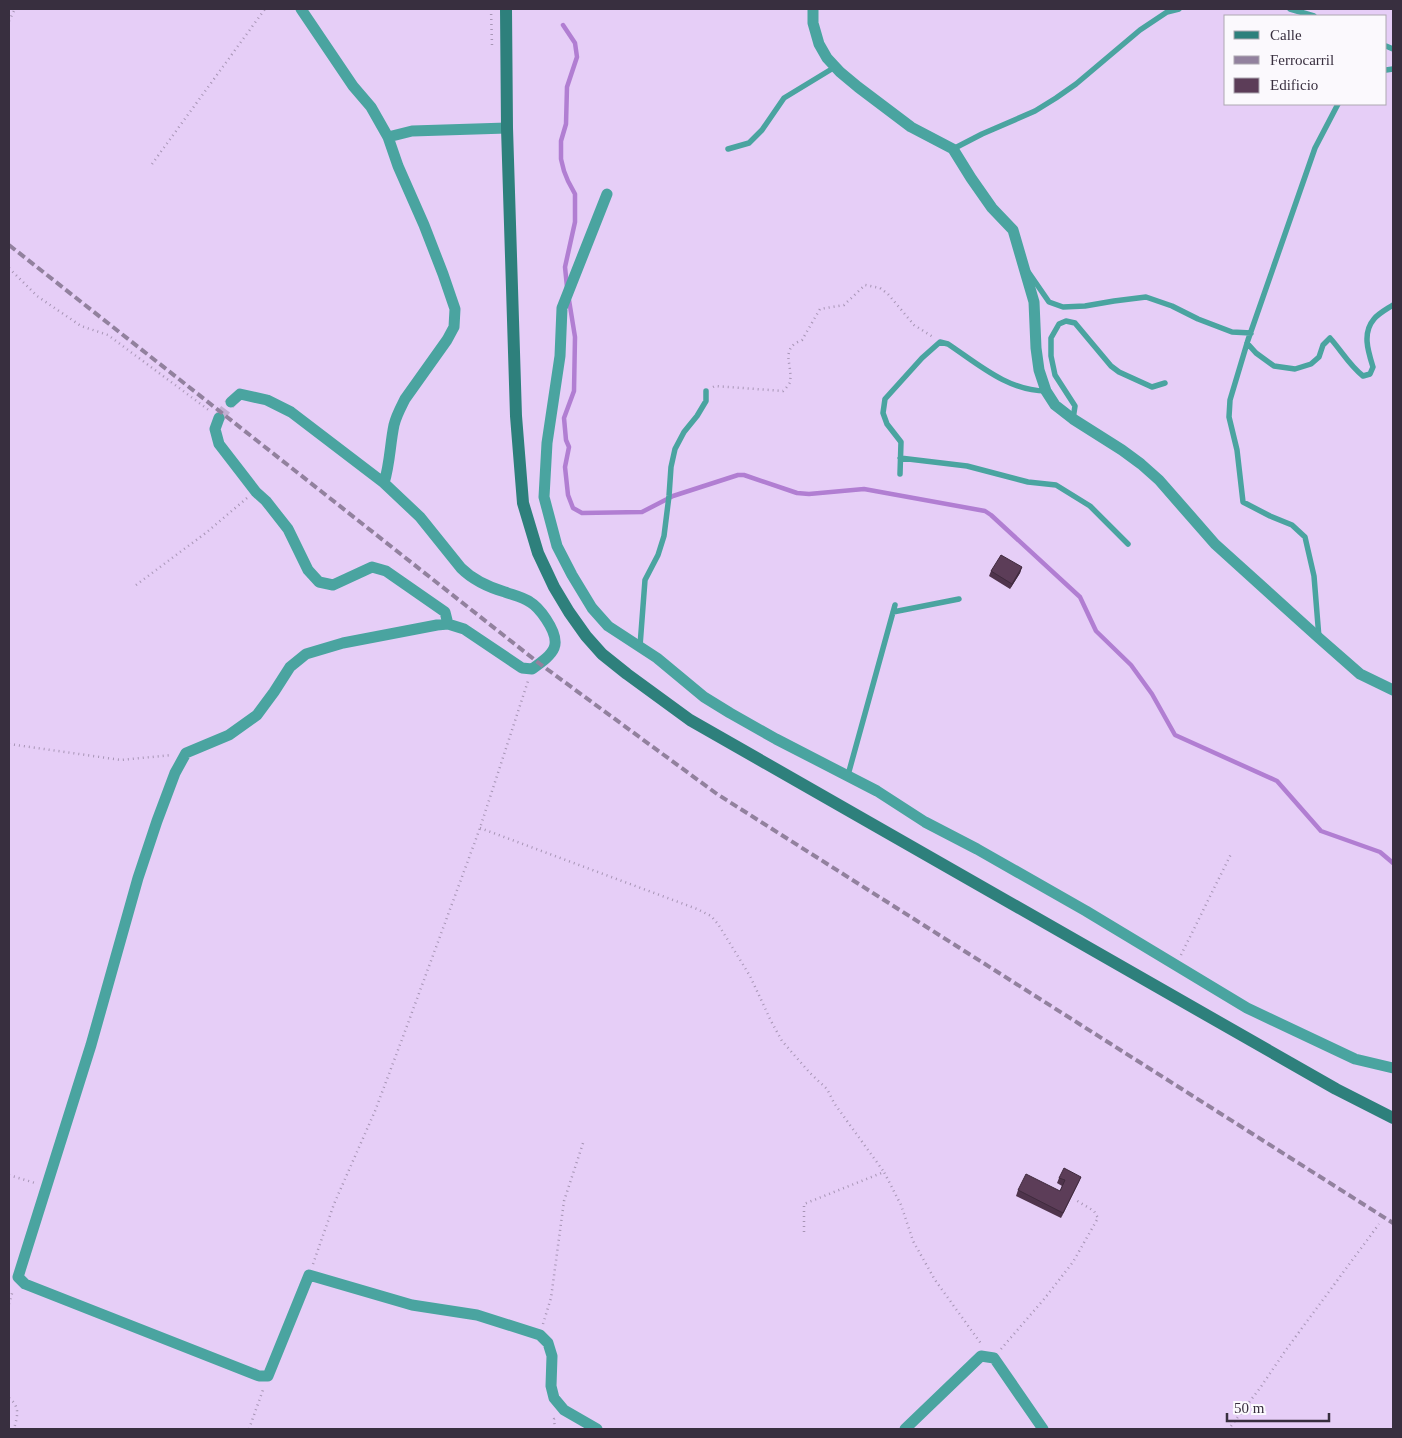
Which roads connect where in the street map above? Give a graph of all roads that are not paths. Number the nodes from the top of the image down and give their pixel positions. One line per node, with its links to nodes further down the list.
1 (301, 9): 11 (street)
2 (498, 9): 10 (main road)
3 (506, 9): 10 (main road)
4 (813, 9): 8 (street)
5 (1179, 9): 12 (lane)
6 (1290, 9): 7 (lane)
7 (1311, 15)
8 (835, 67): 12 (street); 13 (lane)
9 (1337, 105): 17 (lane)
10 (507, 128): 11 (street); 38 (main road)
11 (388, 138): 27 (street)
12 (953, 148): 15 (street)
13 (728, 149)
14 (606, 194): 34 (street)
15 (1025, 269): 17 (lane); 21 (street)
16 (1393, 305): 18 (lane)
17 (1251, 333): 18 (lane)
18 (1248, 342): 33 (lane)
19 (1165, 383): 24 (lane)
20 (706, 391): 34 (lane)
21 (1046, 391): 24 (street); 25 (lane)
22 (232, 402): 27 (street)
23 (219, 418): 32 (street)
24 (1073, 419): 33 (street)
25 (900, 458): 26 (lane); 28 (lane)
26 (900, 474)
27 (384, 483): 32 (street)
28 (1128, 544)
29 (959, 599): 31 (lane)
30 (895, 605): 31 (lane)
31 (893, 612): 36 (lane)
32 (448, 624): 39 (street)
33 (1319, 638): 35 (street)
34 (639, 648): 36 (street)
35 (1393, 690)
36 (848, 775): 37 (street)
37 (1393, 1068)
38 (1393, 1118)
39 (597, 1429)
40 (905, 1429): 41 (street)
41 (1042, 1429)

